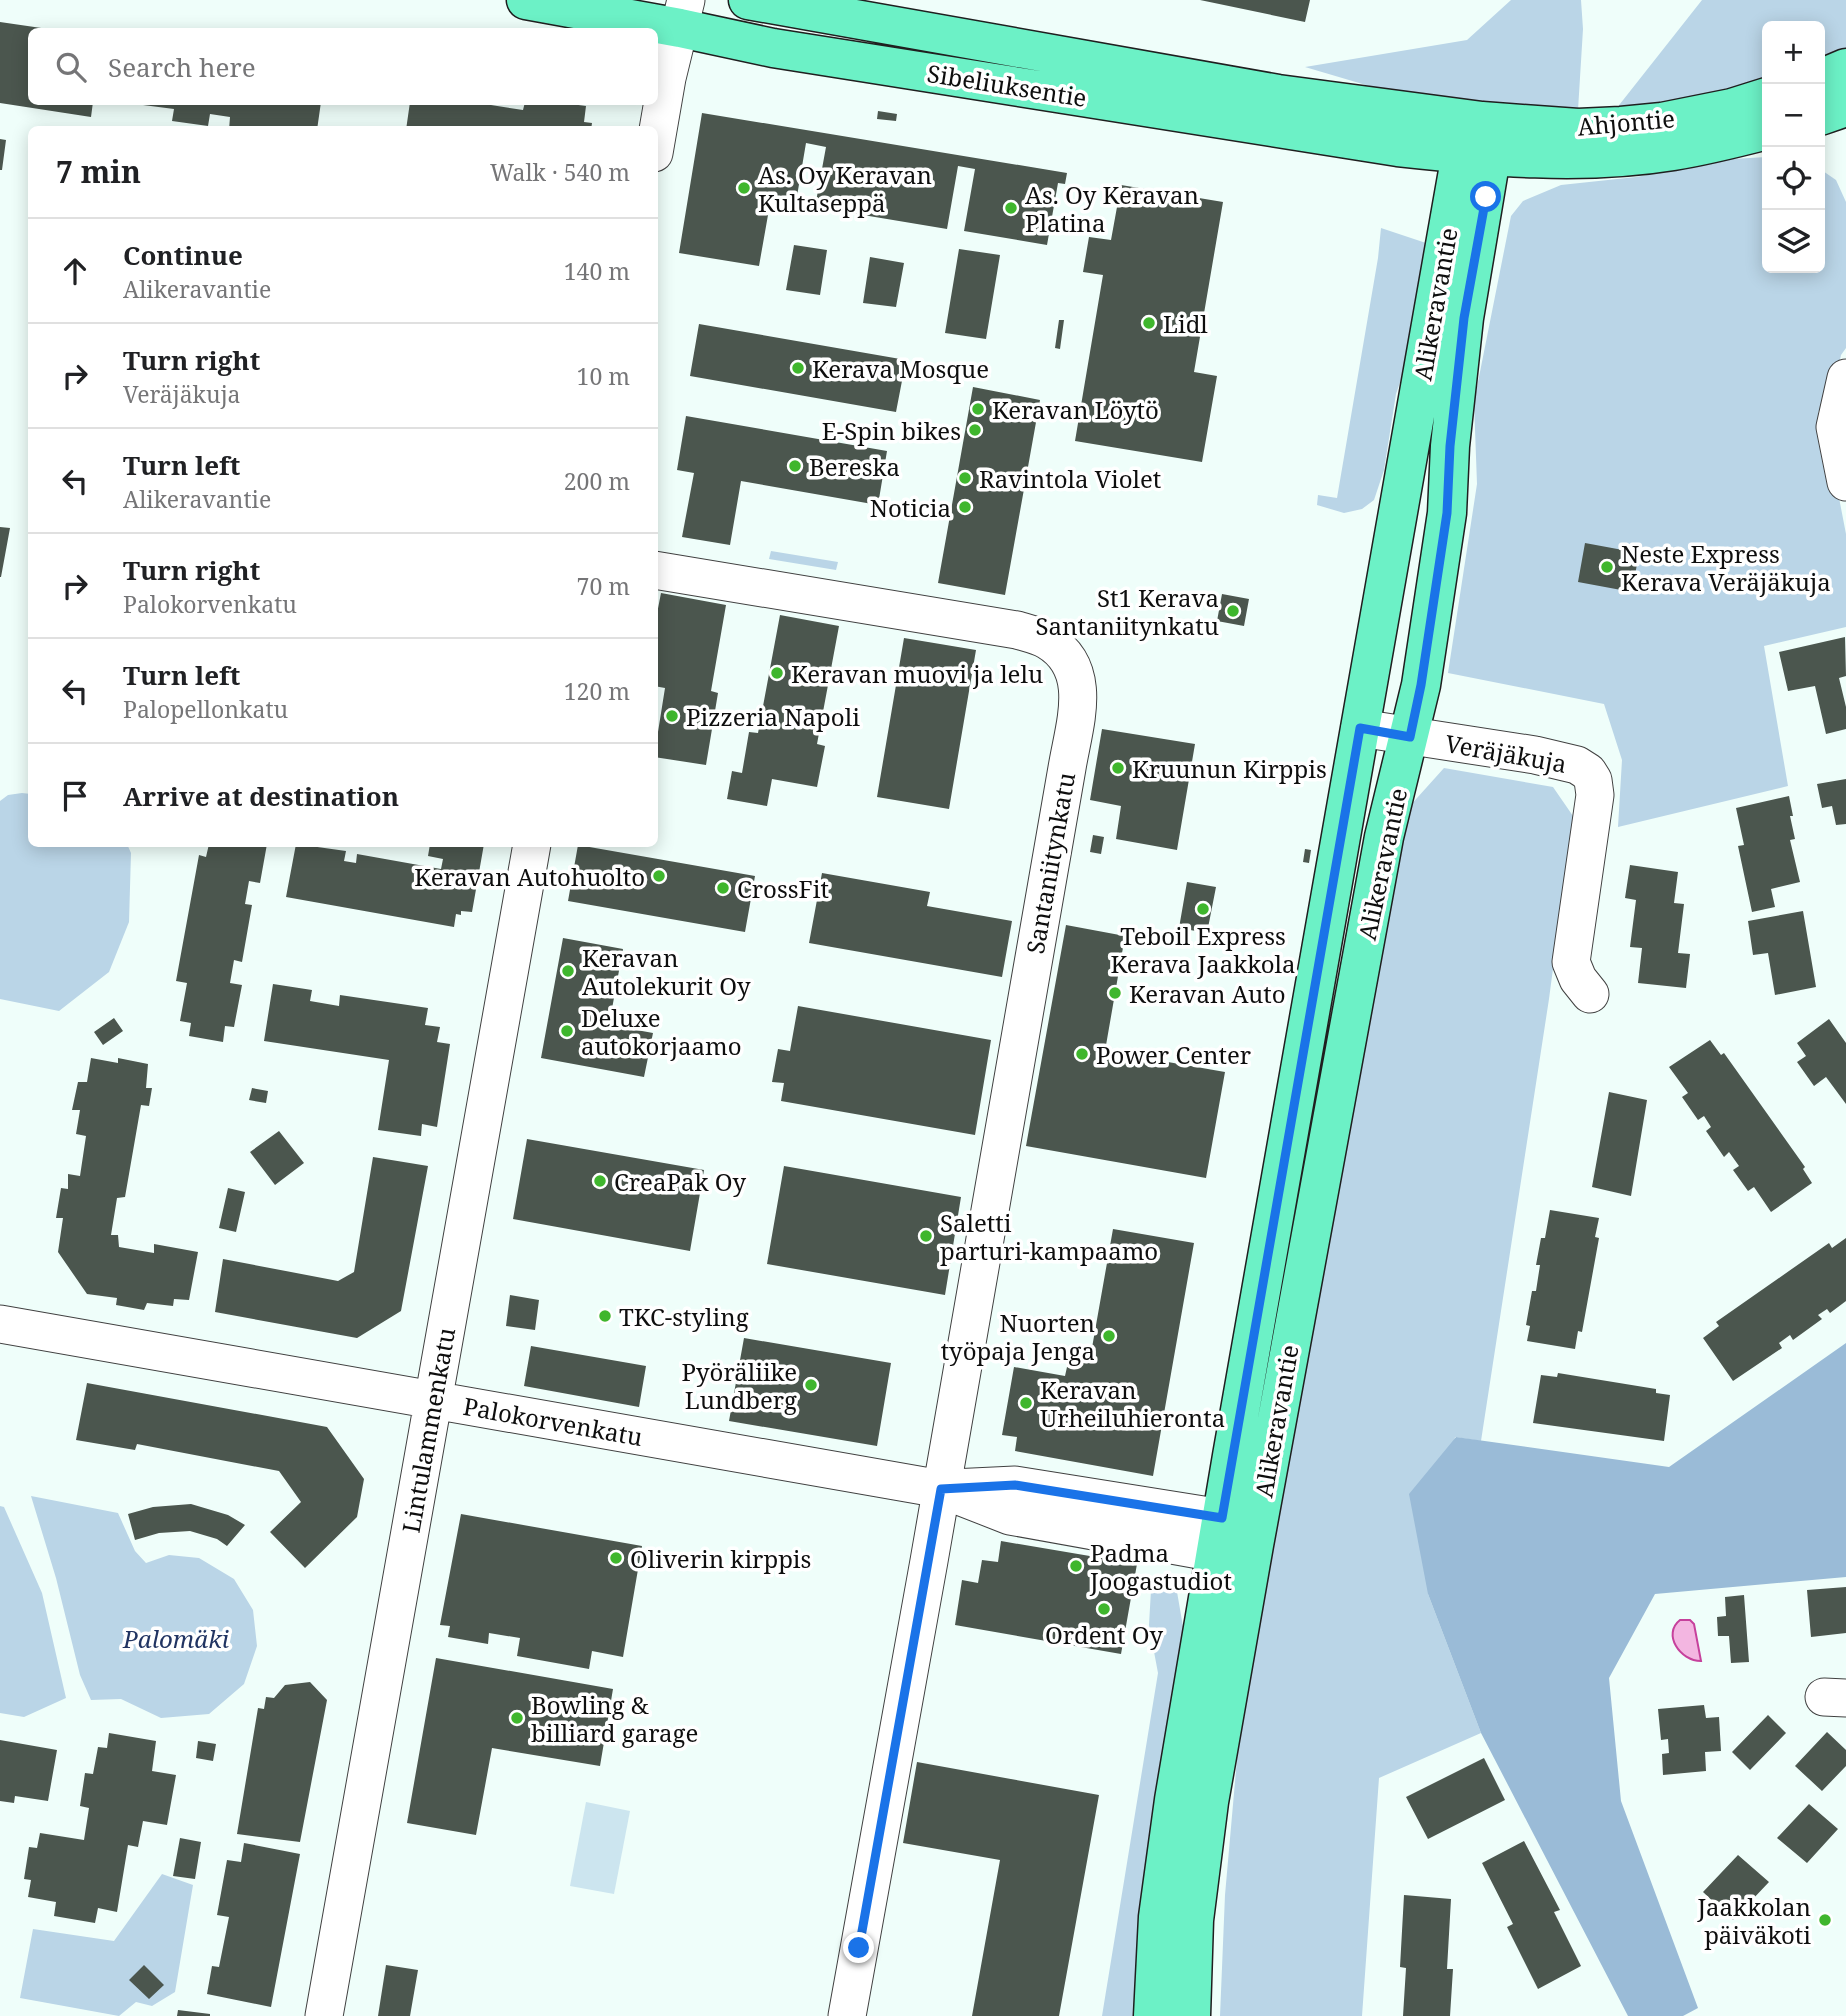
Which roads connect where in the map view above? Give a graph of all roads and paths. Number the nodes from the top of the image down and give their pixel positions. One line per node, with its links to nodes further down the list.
1 (526, 0): 3 (main road, Sibeliuksentie)
2 (748, 0): 8 (main road, Sibeliuksentie)
3 (683, 14): 5 (street); 8 (main road, Sibeliuksentie)
4 (1762, 99): 7 (main road, Ahjontie)
5 (658, 130)
6 (1762, 131): 7 (main road, Ahjontie)
7 (1621, 142): 8 (main road, Ahjontie)
8 (1478, 144): 9 (main road, Alikeravantie)
9 (1459, 257): 13 (main road, Alikeravantie); 14 (main road, Alikeravantie)
10 (1846, 378): 11 (street)
11 (1846, 482)
12 (658, 571): 19 (street, Santaniitynkatu)
13 (1360, 728): 14 (street, Veräjäkuja); 20 (main road, Alikeravantie)
14 (1410, 737): 16 (street, Veräjäkuja); 21 (main road, Alikeravantie)
15 (531, 847): 18 (street, Lintulammenkatu)
16 (1590, 994)
17 (0, 1324): 18 (street, Palokorvenkatu)
18 (433, 1400): 19 (street, Palokorvenkatu); 22 (street, Lintulammenkatu)
19 (941, 1489): 20 (street, Palokorvenkatu); 23 (street, Santaniitynkatu)
20 (1219, 1535): 21 (street); 24 (main road, Alikeravantie)
21 (1254, 1545): 25 (main road, Alikeravantie)
22 (324, 2016)
23 (846, 2016)
24 (1153, 2016)
25 (1191, 2016)

